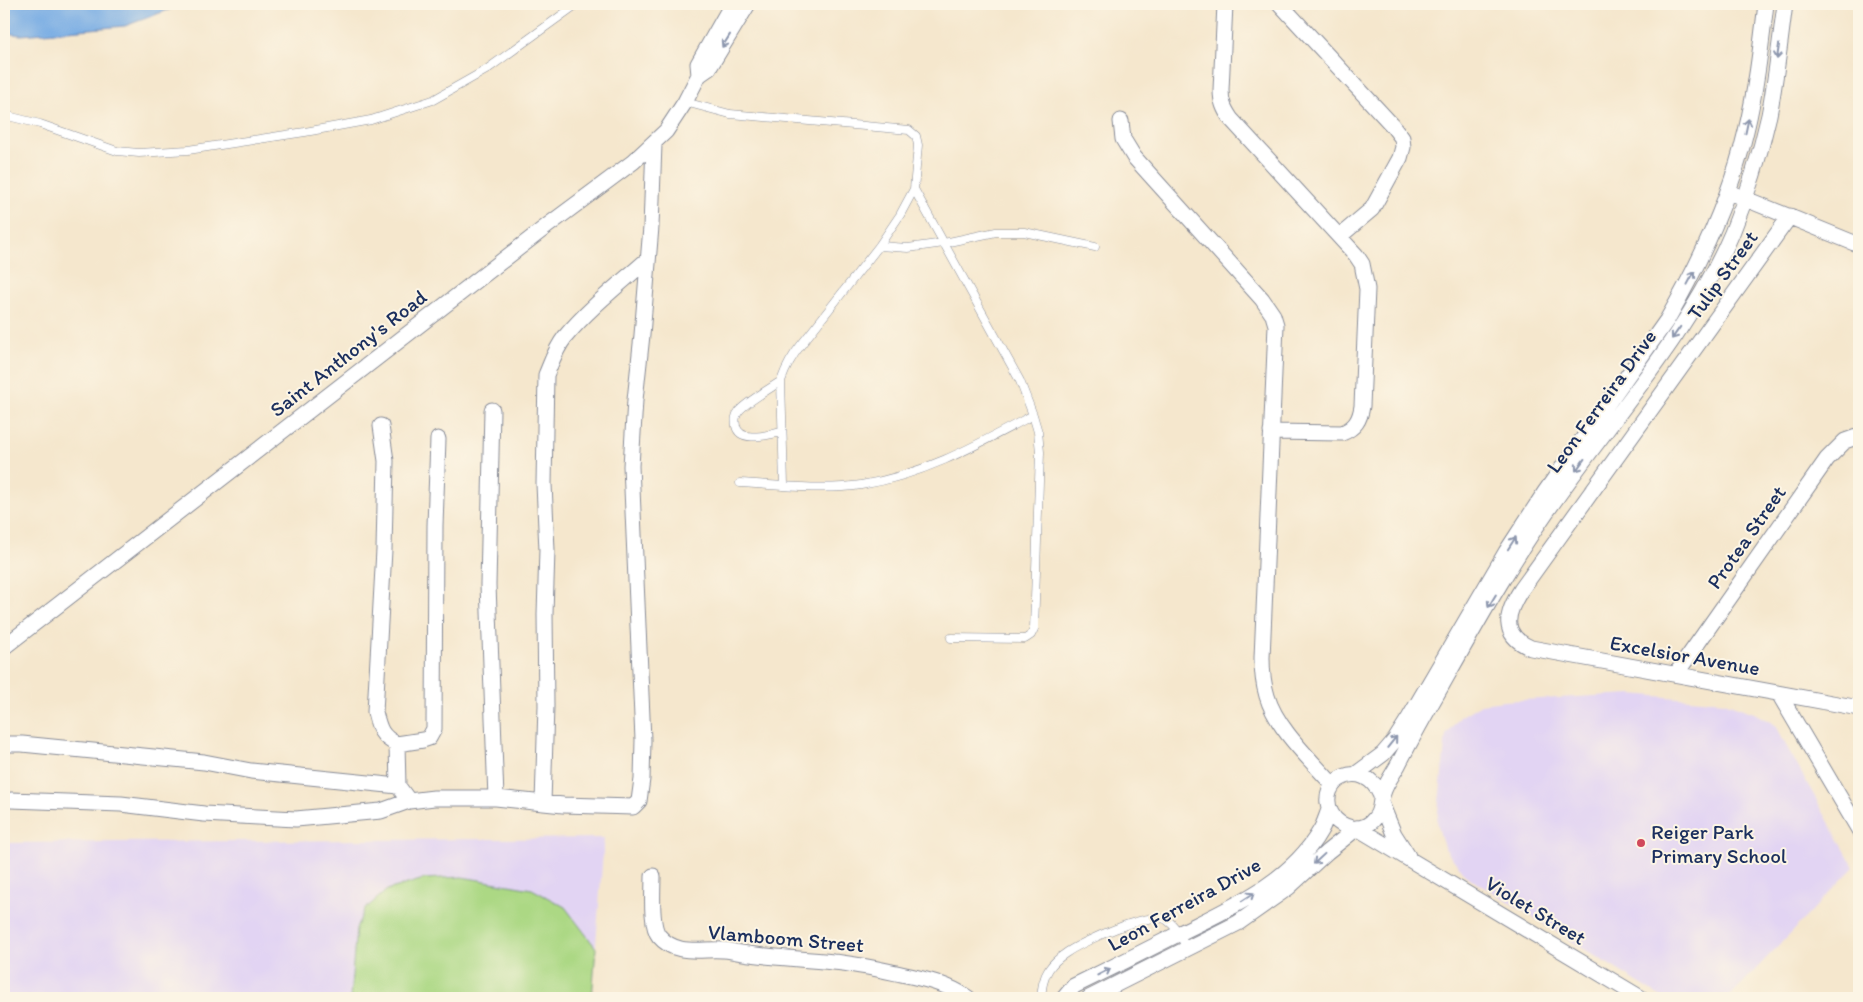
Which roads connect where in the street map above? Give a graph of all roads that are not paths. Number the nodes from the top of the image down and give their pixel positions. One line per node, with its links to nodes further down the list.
1 (577, 4): 10 (lane)
2 (732, 4): 8 (street)
3 (748, 4): 8 (street, one-way to 8)
4 (1225, 4): 17 (street)
5 (1280, 4): 17 (street)
6 (1766, 4): 14 (street, Leon Ferreira Drive, one-way to 6)
7 (1785, 4): 15 (street, Leon Ferreira Drive, one-way to 15)
8 (699, 75): 9 (street, Saint Anthony's Road)
9 (685, 102): 12 (street, Saint Anthony's Road); 13 (lane)
10 (4, 115)
11 (1121, 121): 28 (street)
12 (654, 144): 22 (street); 35 (street, Saint Anthony's Road)
13 (914, 189): 18 (lane); 20 (lane)
14 (1728, 192): 15 (street); 41 (street, Leon Ferreira Drive, one-way to 14)
15 (1744, 198): 16 (street); 47 (street, Leon Ferreira Drive, one-way to 47)
16 (1790, 216): 19 (street); 33 (street, Tulip Street)
17 (1340, 236): 28 (street)
18 (944, 243): 20 (lane); 21 (lane); 25 (lane)
19 (1859, 245)
20 (879, 246): 23 (lane)
21 (1095, 247)
22 (648, 259): 48 (street); 48 (street)
23 (780, 381): 27 (lane); 27 (lane)
24 (492, 410): 44 (street)
25 (1033, 415): 32 (lane); 34 (lane)
26 (381, 426): 40 (street)
27 (782, 432): 32 (lane)
28 (1271, 432): 42 (street)
29 (1859, 436): 36 (street, Protea Street)
30 (438, 439): 40 (street)
31 (740, 483): 32 (lane)
32 (784, 485)
33 (1510, 631): 36 (street, Excelsior Avenue)
34 (951, 638)
35 (4, 647)
36 (1676, 674): 37 (street, Excelsior Avenue)
37 (1779, 694): 38 (street, Excelsior Avenue); 51 (street)
38 (1859, 708)
39 (4, 744): 43 (street)
40 (397, 744): 43 (street)
41 (1356, 774): 42 (street); 47 (street)
42 (1333, 785): 49 (street)
43 (398, 786): 46 (street)
44 (496, 798): 46 (street); 48 (street)
45 (12, 800): 46 (street)
46 (410, 800)
47 (1381, 800): 50 (street); 52 (street)
48 (543, 803)
49 (1329, 810): 50 (street); 54 (street, Leon Ferreira Drive, one-way to 49)
50 (1357, 828): 52 (street, Violet Street); 55 (street, Leon Ferreira Drive, one-way to 55)
51 (1859, 830)
52 (1410, 860): 60 (street, Violet Street)
53 (653, 876): 56 (street, Vlamboom Street)
54 (1179, 934): 55 (lane); 57 (lane); 58 (street, Leon Ferreira Drive, one-way to 54)
55 (1187, 949): 59 (street, Leon Ferreira Drive)
56 (968, 998)
57 (1041, 998)
58 (1064, 998)
59 (1089, 998)
60 (1641, 998)

